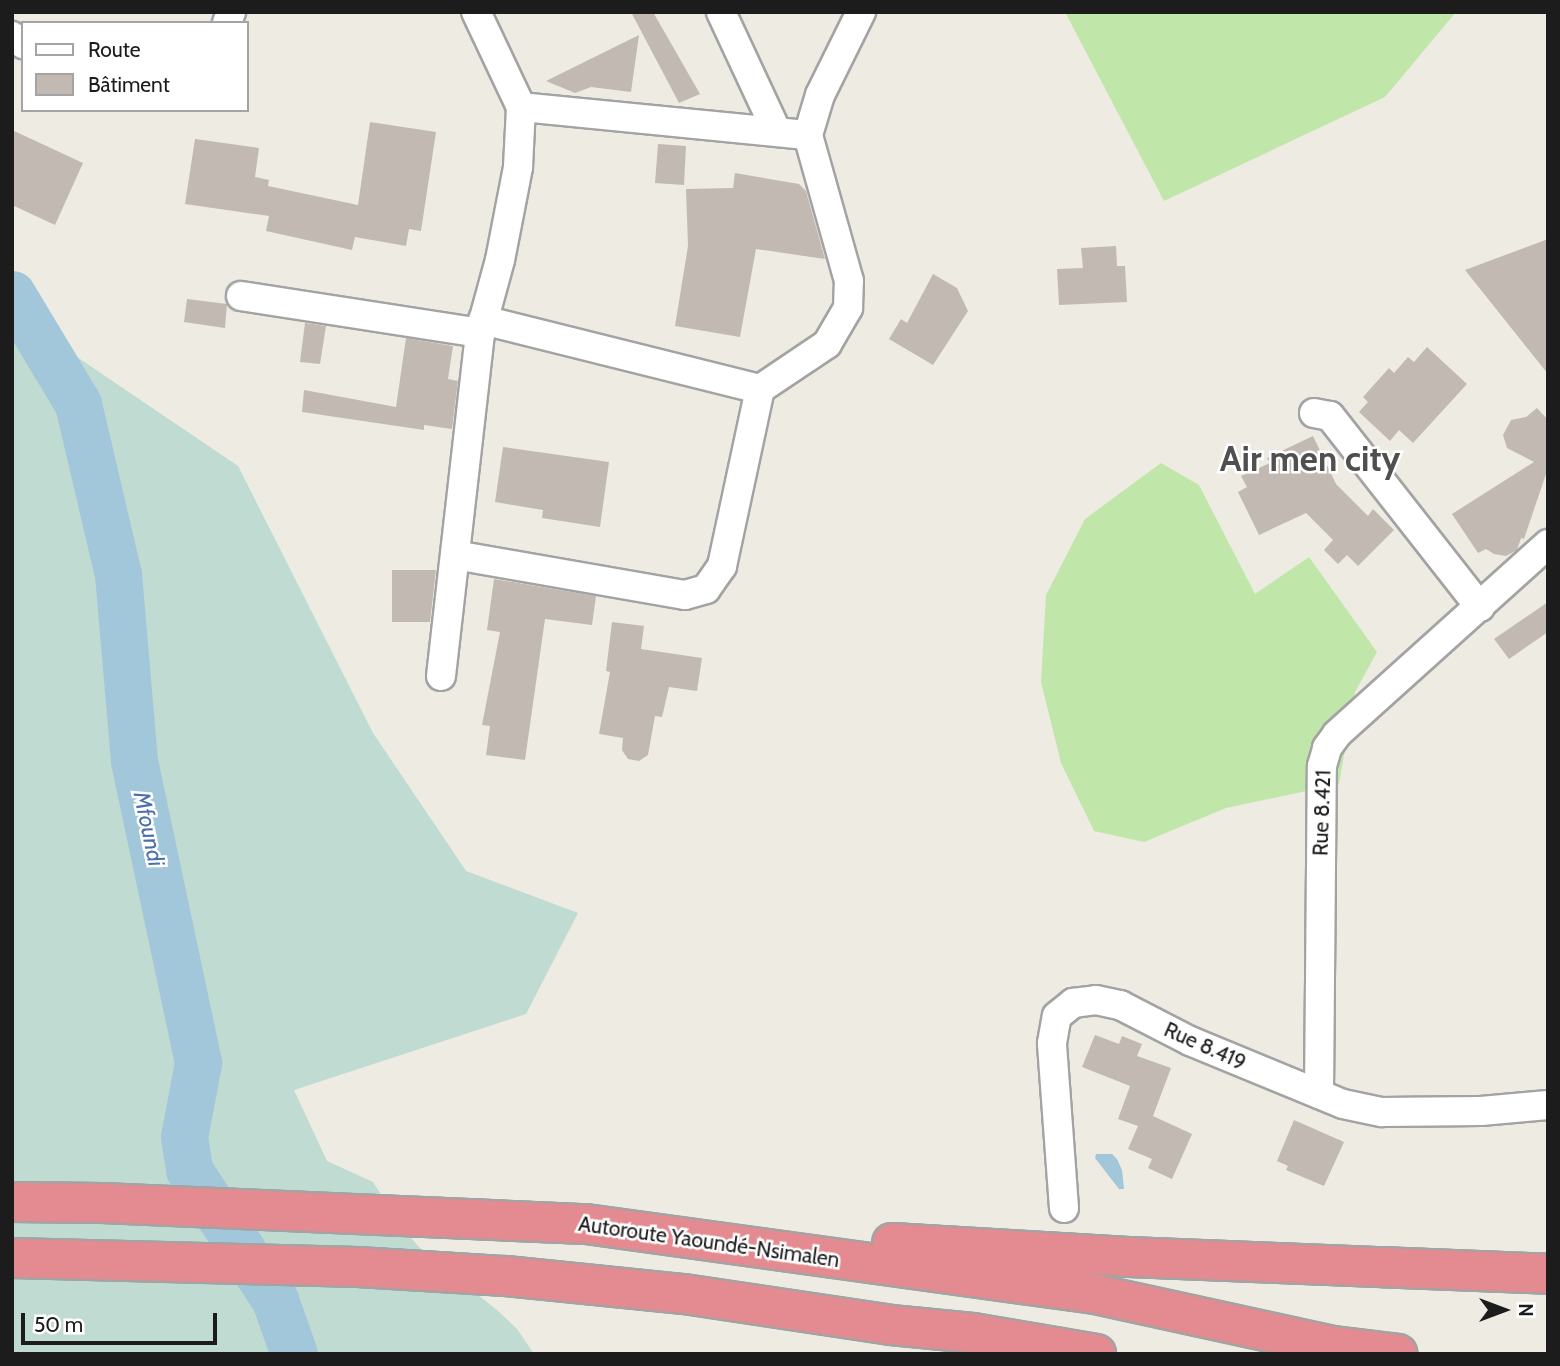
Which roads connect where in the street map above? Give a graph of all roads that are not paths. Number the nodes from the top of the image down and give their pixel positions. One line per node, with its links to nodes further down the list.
1 (476, 12): 4 (street)
2 (721, 12): 5 (street)
3 (861, 12): 6 (street)
4 (521, 107): 5 (street); 8 (street)
5 (777, 132): 6 (street)
6 (808, 135): 9 (street)
7 (241, 296): 8 (street)
8 (482, 326): 9 (street); 12 (street)
9 (760, 389): 12 (street)
10 (1314, 413): 13 (street)
11 (1548, 544): 13 (street, Rue 8.421)
12 (455, 555): 14 (street)
13 (1480, 607): 15 (street, Rue 8.421)
14 (441, 676)
15 (1319, 1094): 16 (street, Rue 8.419); 18 (street, Rue 8.419)
16 (1548, 1105)
17 (12, 1202): 19 (highway, Autoroute Yaoundé-Nsimalen)
18 (1064, 1208)
19 (586, 1224): 21 (highway); 25 (highway, Autoroute Yaoundé-Nsimalen)
20 (12, 1258): 22 (highway)
21 (1548, 1275)
22 (891, 1325): 23 (highway); 24 (highway)
23 (1021, 1354)
24 (1096, 1354)
25 (1398, 1354)

